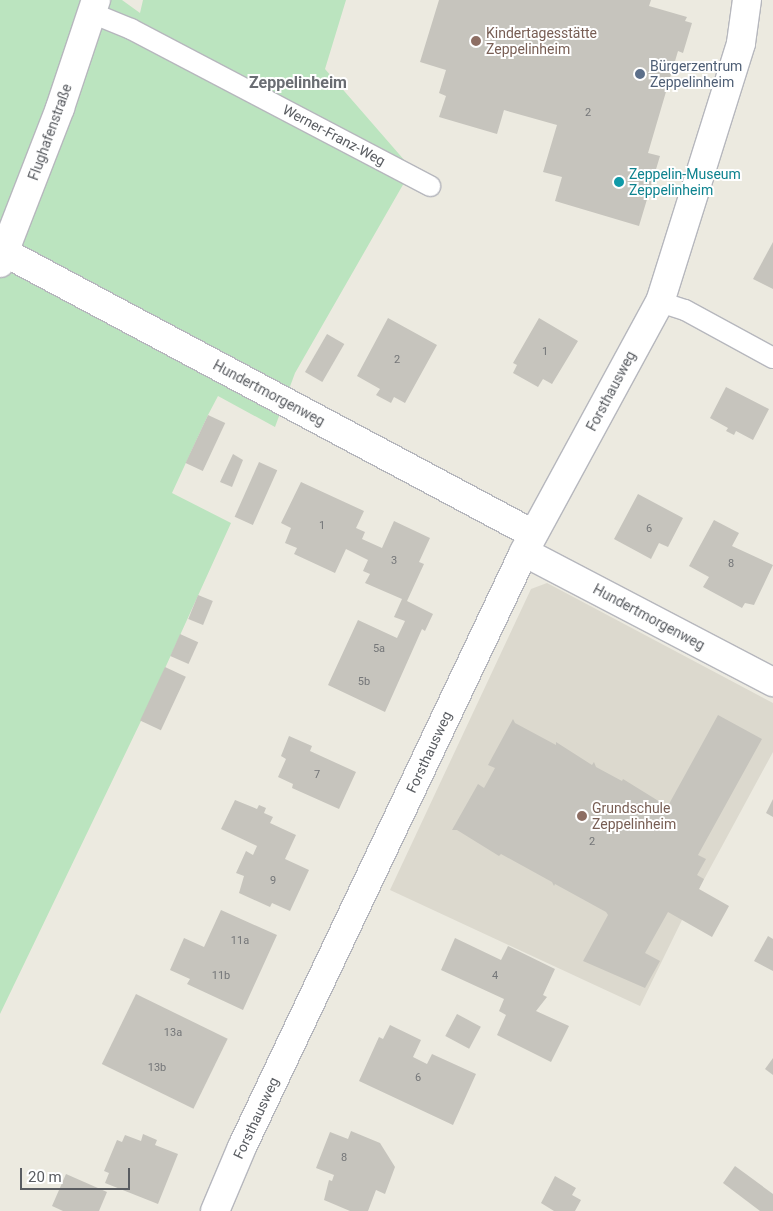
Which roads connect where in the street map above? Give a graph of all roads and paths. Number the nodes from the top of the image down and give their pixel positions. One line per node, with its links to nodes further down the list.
1 (747, 0): 5 (street, Forsthausweg)
2 (94, 7): 3 (lane, Werner-Franz-Weg); 4 (street, Flughafenstraße)
3 (430, 186)
4 (2, 258): 7 (street, Hundertmorgenweg)
5 (660, 302): 6 (lane); 7 (street, Forsthausweg)
6 (773, 358)
7 (529, 543): 8 (street, Hundertmorgenweg); 9 (street, Forsthausweg)
8 (773, 682)
9 (215, 1211)

